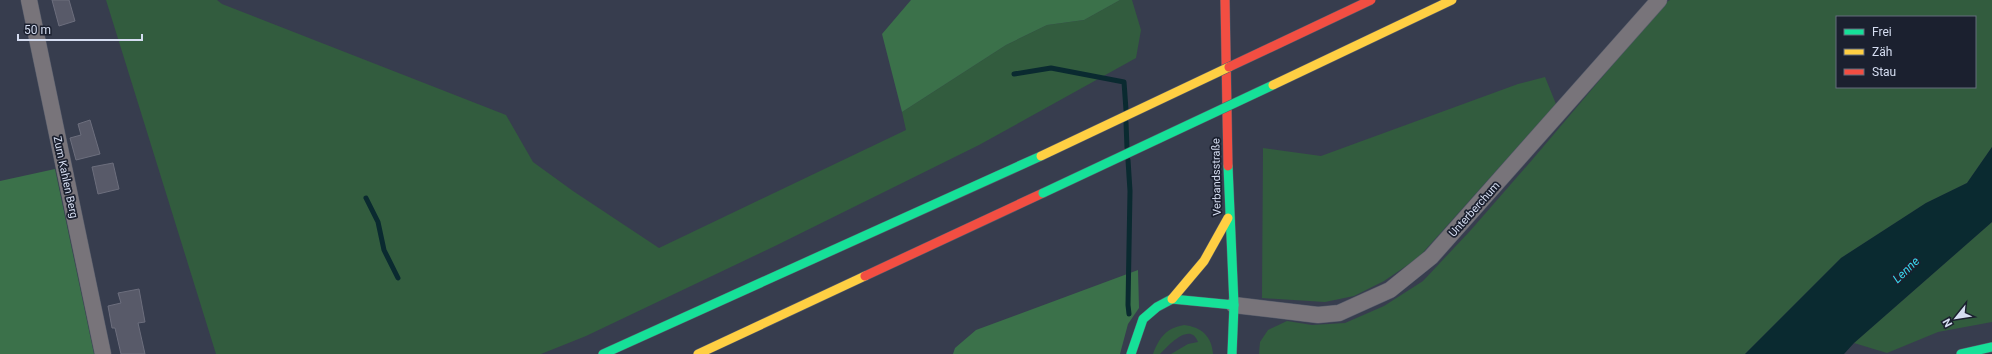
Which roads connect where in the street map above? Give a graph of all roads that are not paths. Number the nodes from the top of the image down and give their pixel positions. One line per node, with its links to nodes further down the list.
1 (29, 0): 10 (street, Zum Kahlen Berg)
2 (1225, 0): 6 (main road, Verbandsstraße)
3 (1371, 0): 11 (main road, bridge)
4 (1452, 0): 12 (main road, bridge)
5 (1659, 0): 8 (street, Unterberchum)
6 (1229, 217): 7 (main road); 8 (main road, Verbandsstraße)
7 (1172, 299): 8 (main road); 13 (main road)
8 (1234, 305): 14 (main road, Verbandsstraße)
9 (1992, 347): 15 (main road)
10 (103, 354)
11 (603, 354)
12 (698, 354)
13 (1131, 354)
14 (1232, 354)
15 (1961, 354)

